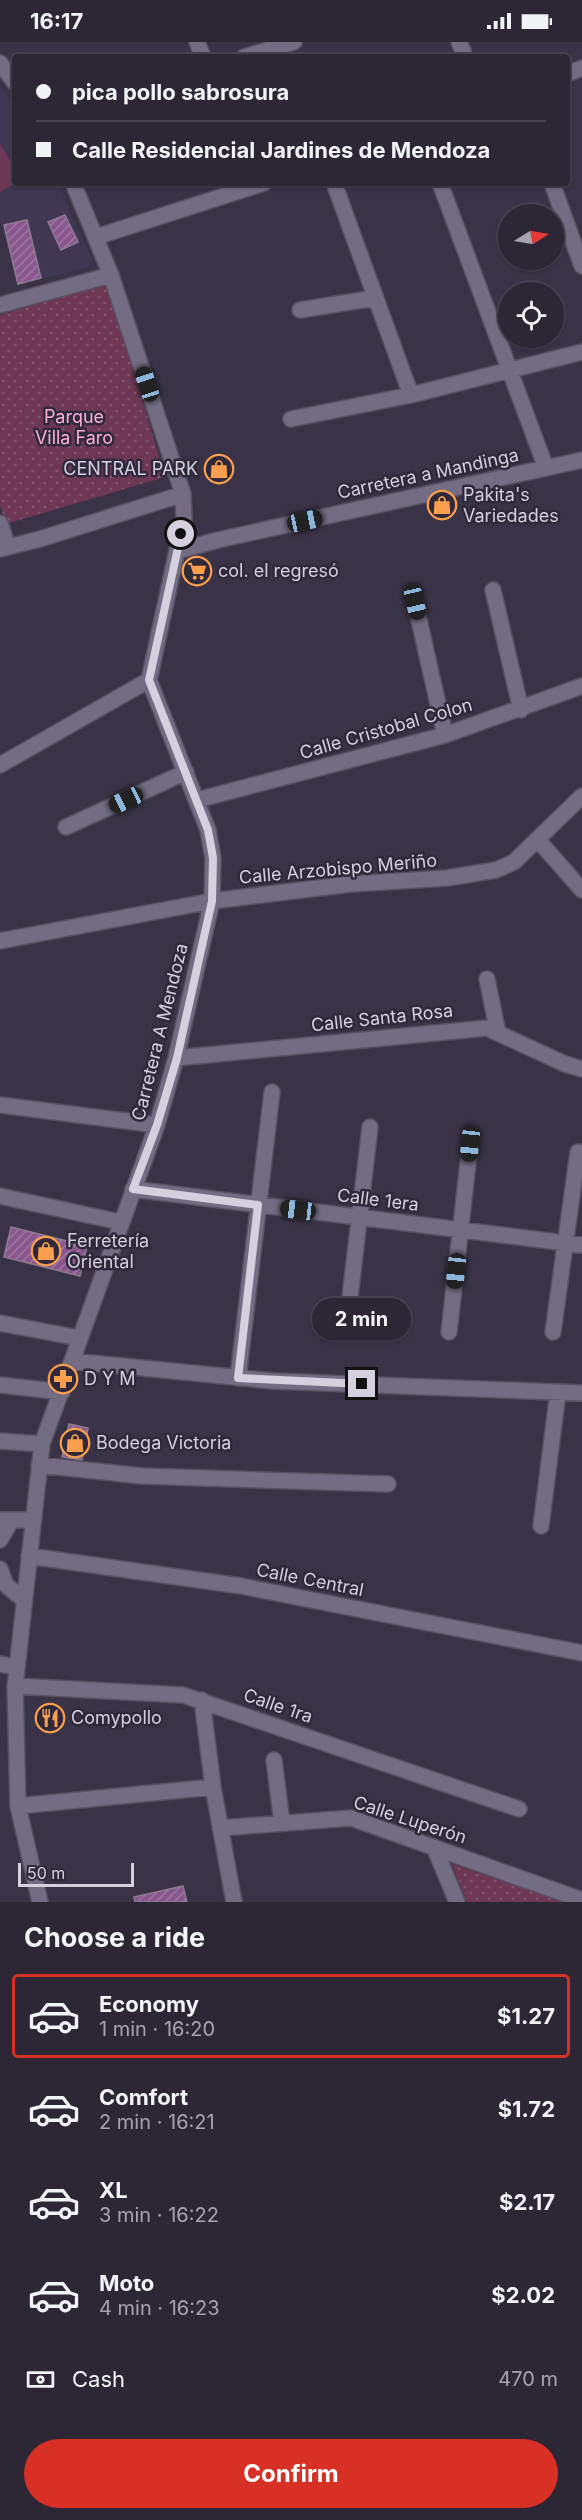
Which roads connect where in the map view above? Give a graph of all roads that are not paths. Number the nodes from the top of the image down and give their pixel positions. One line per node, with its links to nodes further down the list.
1 (294, 42): 2 (street)
2 (254, 54)
3 (0, 63): 4 (street)
4 (12, 79)
5 (74, 186): 10 (street)
6 (255, 186): 10 (street)
7 (335, 186): 13 (street)
8 (441, 186): 17 (street)
9 (553, 186): 11 (street)
10 (96, 237): 12 (street)
11 (582, 266)
12 (111, 275): 14 (street); 22 (street)
13 (375, 298): 15 (street); 18 (street)
14 (0, 305)
15 (300, 310)
16 (582, 352): 17 (street)
17 (509, 371): 18 (street); 21 (street)
18 (411, 395): 19 (street)
19 (291, 419)
20 (582, 460): 21 (street, Carretera a Mandinga)
21 (546, 468): 25 (street, Carretera a Mandinga)
22 (183, 494): 24 (street); 25 (street)
23 (0, 523): 24 (street)
24 (4, 548)
25 (177, 551): 28 (street)
26 (493, 590): 30 (street)
27 (415, 602): 31 (street)
28 (149, 680): 32 (street); 33 (street, Carretera A Mendoza)
29 (582, 686): 30 (street, Calle Cristobal Colon)
30 (521, 710): 31 (street, Calle Cristobal Colon)
31 (445, 735): 35 (street, Calle Cristobal Colon)
32 (0, 765)
33 (186, 772): 35 (street, Carretera A Mendoza); 36 (street)
34 (582, 796): 37 (street, Calle Arzobispo Meriño)
35 (198, 800): 39 (street, Carretera A Mendoza)
36 (66, 827)
37 (538, 840): 38 (street); 39 (street, Calle Arzobispo Meriño)
38 (582, 890)
39 (212, 901): 40 (street, Calle Arzobispo Meriño); 43 (street, Carretera A Mendoza)
40 (0, 941)
41 (487, 979): 42 (street)
42 (498, 1032): 43 (street, Calle Santa Rosa); 44 (street, Calle Santa Rosa)
43 (177, 1058): 47 (street, Carretera A Mendoza)
44 (582, 1069)
45 (272, 1092): 53 (street)
46 (0, 1105): 47 (street)
47 (157, 1125): 51 (street, Carretera A Mendoza)
48 (370, 1127): 54 (street)
49 (470, 1144): 56 (street)
50 (578, 1152): 57 (street)
51 (133, 1189): 53 (street, Calle 1era); 55 (street, Carretera A Mendoza)
52 (0, 1197): 55 (street)
53 (258, 1205): 54 (street, Calle 1era); 65 (street)
54 (359, 1218): 56 (street, Calle 1era); 60 (street)
55 (120, 1222): 63 (street, Carretera A Mendoza)
56 (461, 1230): 57 (street, Calle 1era); 61 (street)
57 (566, 1243): 58 (street, Calle 1era); 62 (street)
58 (582, 1245)
59 (0, 1323): 63 (street)
60 (346, 1331)
61 (449, 1332)
62 (553, 1332)
63 (79, 1338): 64 (street, Carretera A Mendoza)
64 (72, 1361): 65 (street); 67 (street, Carretera A Mendoza)
65 (238, 1378): 68 (street)
66 (0, 1385): 67 (street)
67 (62, 1392): 71 (street, Carretera A Mendoza)
68 (558, 1392): 69 (street); 76 (street)
69 (582, 1393)
70 (0, 1441): 71 (street)
71 (42, 1444): 72 (street, Carretera A Mendoza)
72 (39, 1465): 73 (street); 74 (street, Carretera A Mendoza)
73 (388, 1484)
74 (33, 1520): 75 (street); 78 (street, Carretera A Mendoza)
75 (5, 1521): 77 (street)
76 (541, 1526)
77 (0, 1540)
78 (29, 1556): 80 (street, Carretera A Mendoza); 81 (street, Calle Central)
79 (0, 1569): 80 (street)
80 (24, 1600): 83 (street, Carretera A Mendoza)
81 (582, 1653)
82 (0, 1664): 83 (street)
83 (16, 1667): 84 (street, Carretera A Mendoza)
84 (15, 1686): 85 (street, Calle 1ra); 88 (street, Carretera A Mendoza)
85 (202, 1700): 87 (street); 89 (street, Calle 1ra)
86 (274, 1760): 90 (street)
87 (213, 1787): 88 (street); 91 (street)
88 (18, 1806): 94 (street, Carretera A Mendoza)
89 (519, 1809)
90 (282, 1823): 91 (street, Calle Luperón); 92 (street, Calle Luperón)
91 (220, 1828): 95 (street)
92 (434, 1847): 93 (street, Calle Luperón); 96 (street)
93 (582, 1900)
94 (40, 1902)
95 (234, 1902)
96 (457, 1902)

